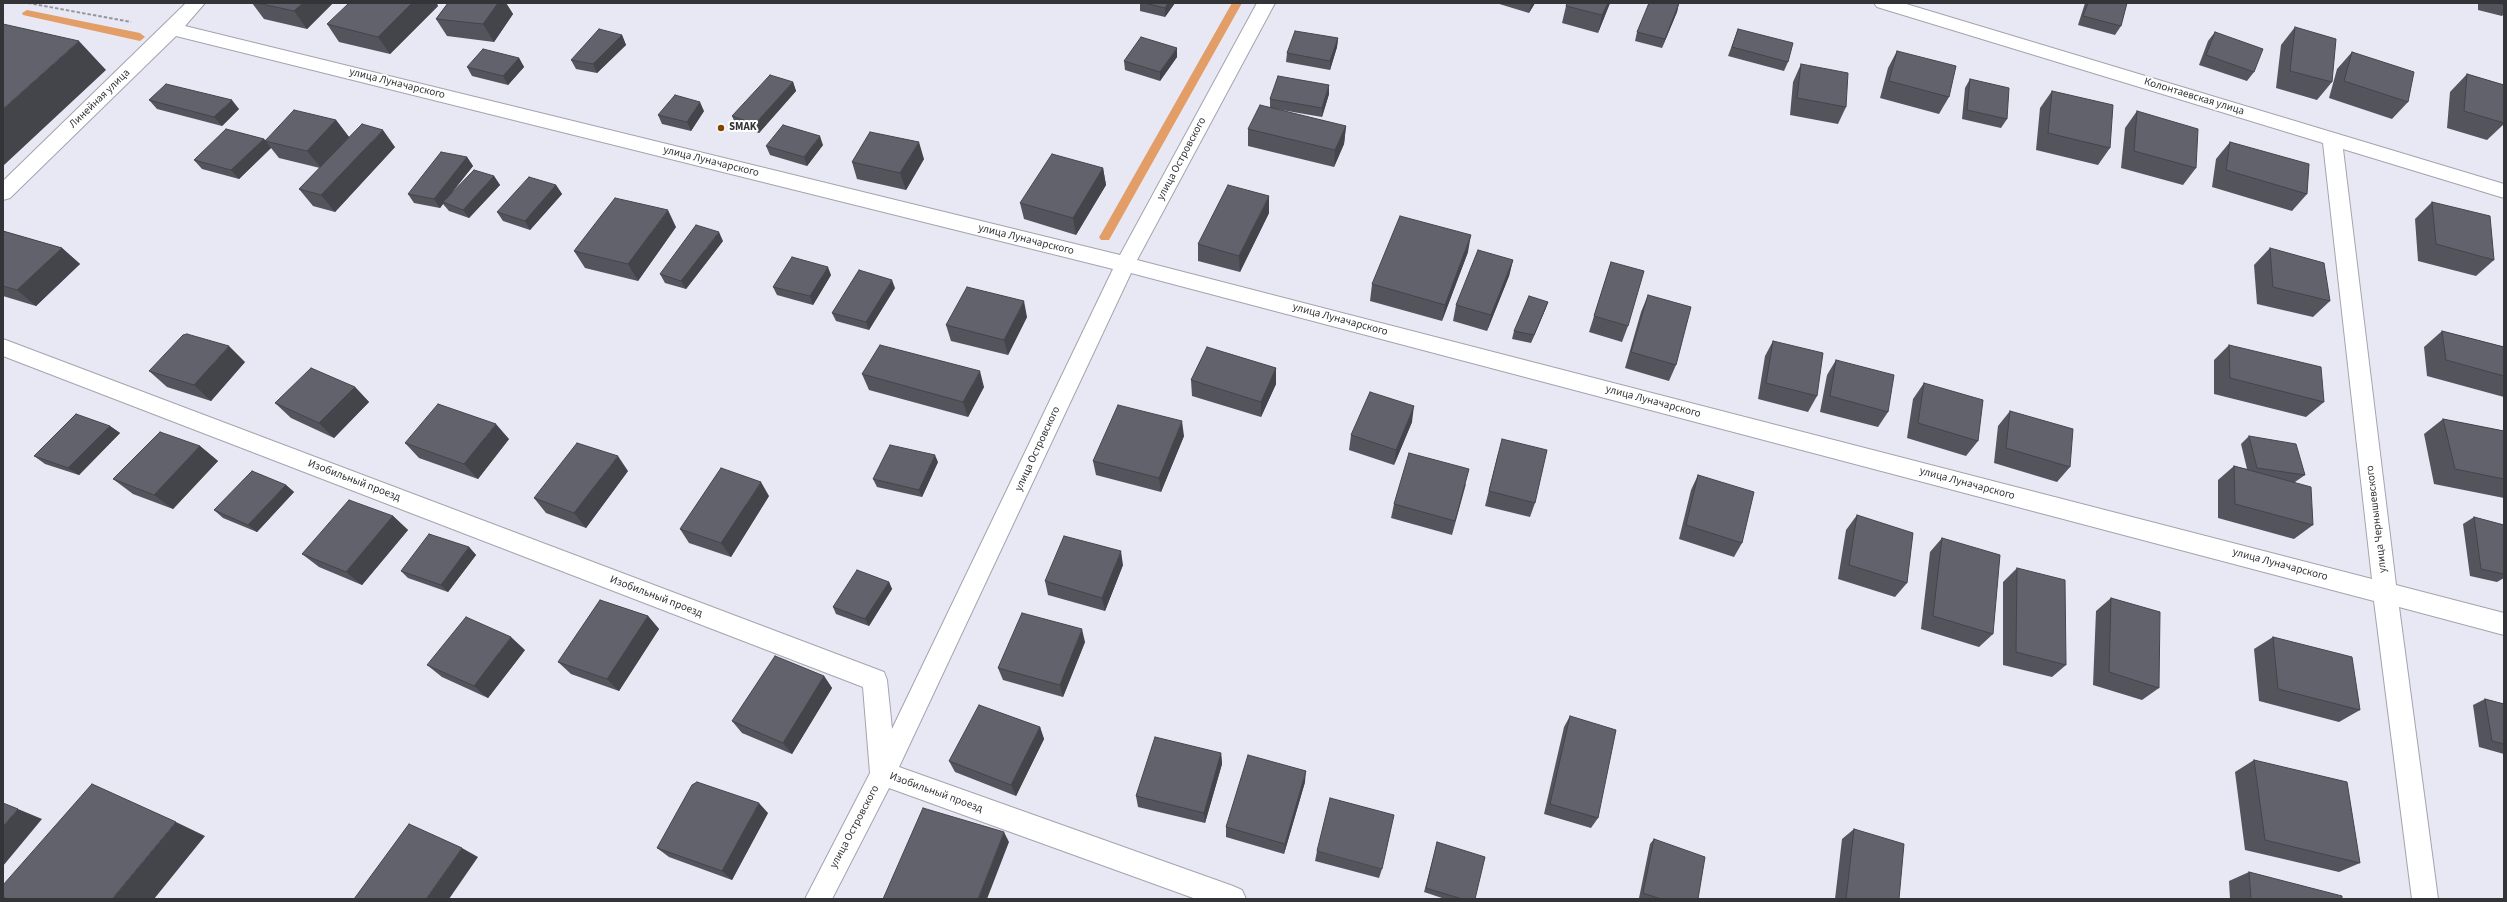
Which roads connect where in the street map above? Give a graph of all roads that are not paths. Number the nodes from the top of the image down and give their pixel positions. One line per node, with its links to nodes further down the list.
1 (196, 3): 4 (street, Линейная улица)
2 (1266, 3): 8 (street, улица Островского)
3 (1883, 3): 5 (street, Колонтаевская улица)
4 (172, 29): 7 (street, Линейная улица); 8 (street, улица Луначарского)
5 (2332, 139): 6 (street, Колонтаевская улица); 10 (street, улица Чернышевского)
6 (2504, 191)
7 (3, 193)
8 (1125, 264): 10 (street, улица Луначарского); 12 (street, улица Островского)
9 (3, 347): 12 (street, Изобильный проезд)
10 (2385, 593): 11 (street, улица Луначарского); 15 (street, улица Чернышевского)
11 (2504, 624)
12 (883, 774): 13 (street, улица Островского); 14 (street, Изобильный проезд)
13 (818, 899)
14 (1233, 899)
15 (2425, 899)

